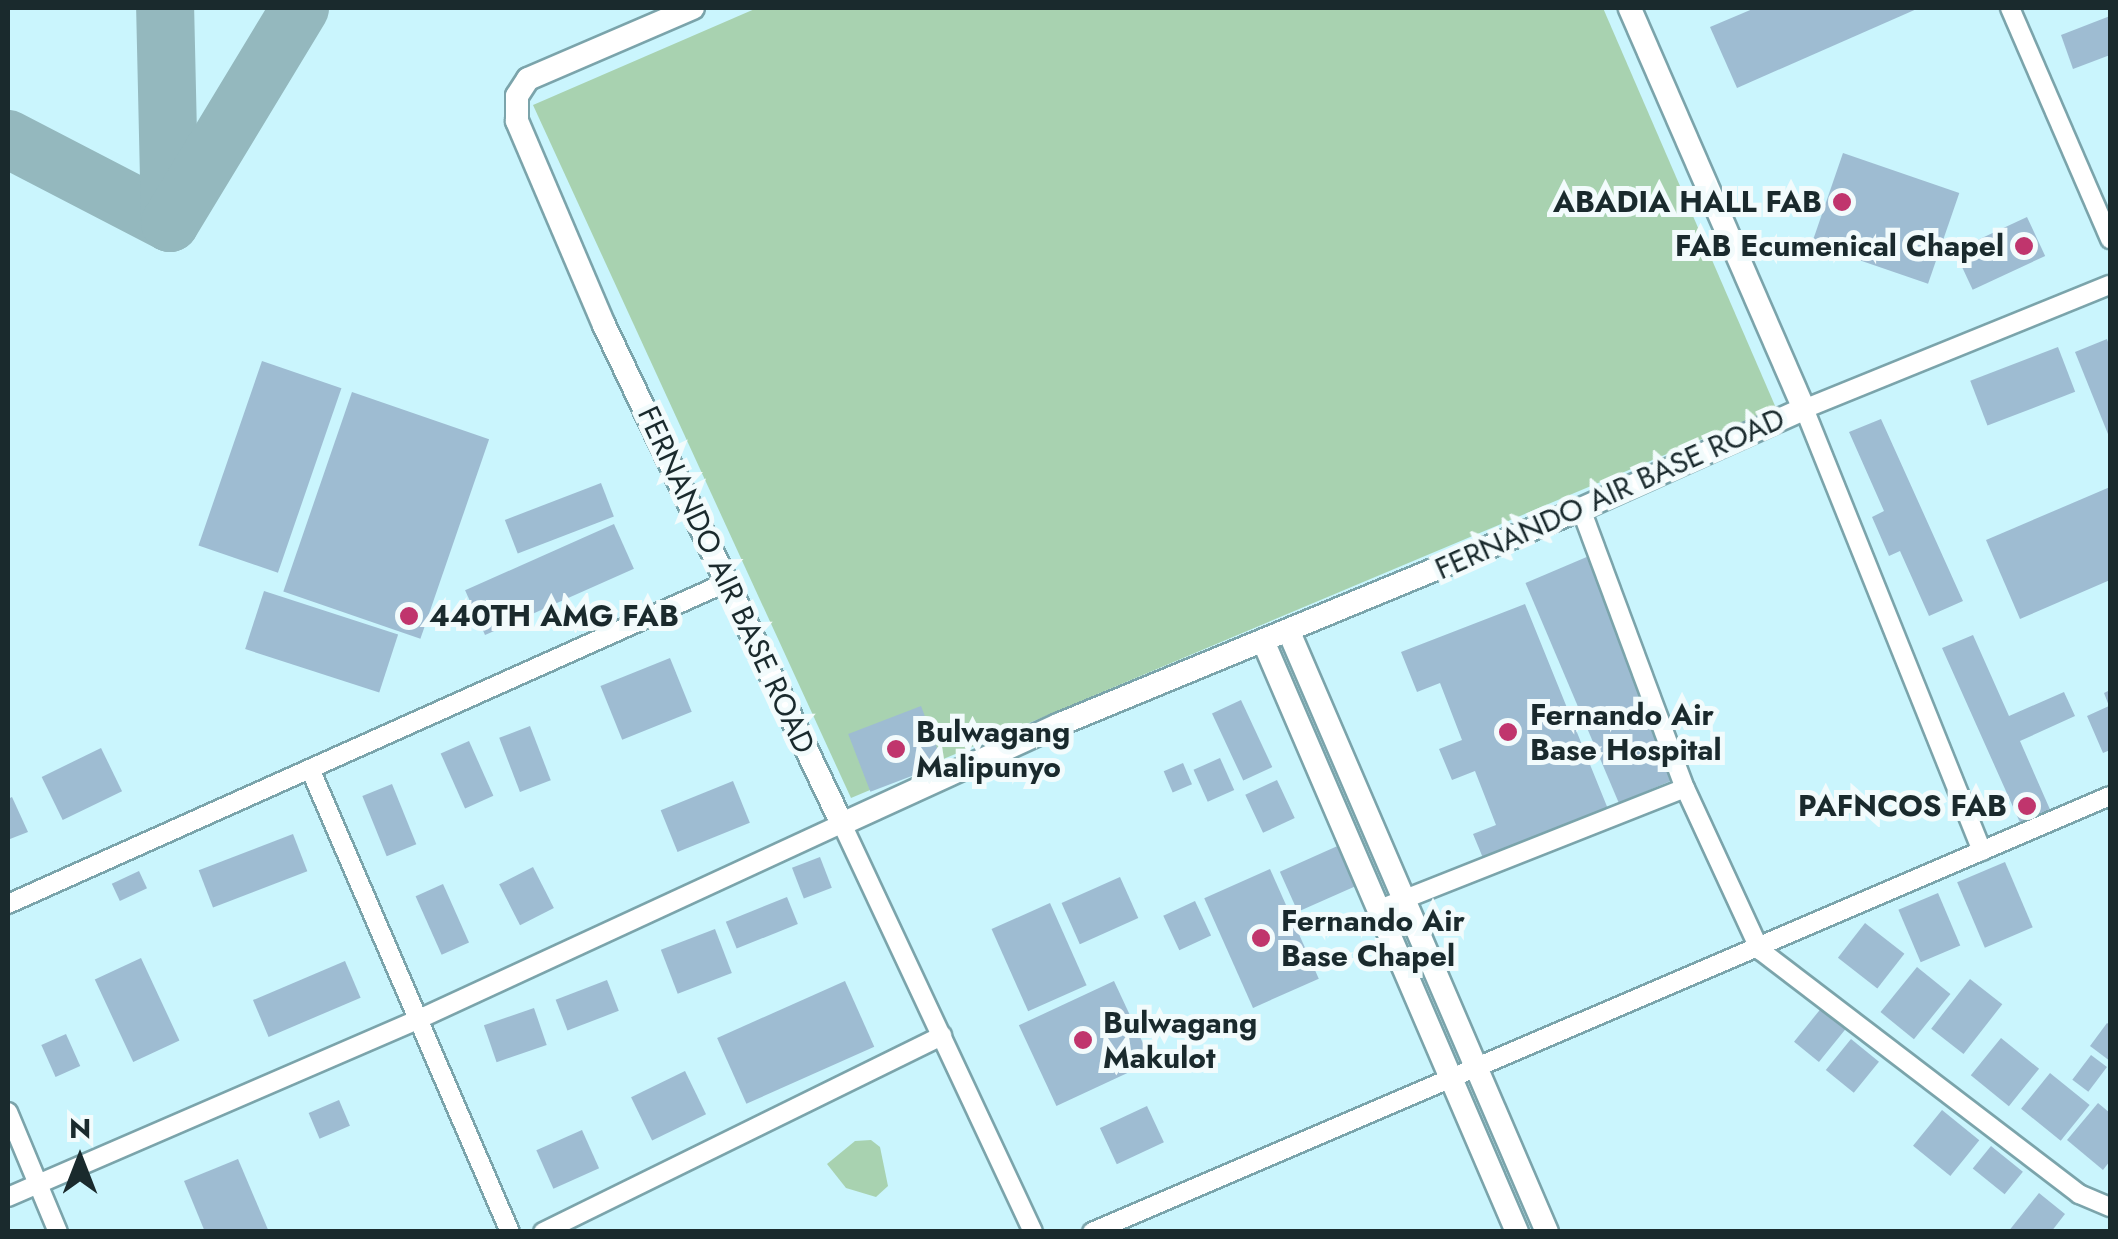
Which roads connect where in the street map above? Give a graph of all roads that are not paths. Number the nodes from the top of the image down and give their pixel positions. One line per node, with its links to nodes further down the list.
1 (693, 8): 8 (street, FERNANDO AIR BASE ROAD)
2 (1630, 8): 6 (street, FERNANDO AIR BASE ROAD)
3 (2010, 8): 4 (street)
4 (2110, 239)
5 (2110, 284): 6 (street)
6 (1804, 409): 7 (street, FERNANDO AIR BASE ROAD); 17 (street)
7 (1581, 509): 9 (street, FERNANDO AIR BASE ROAD); 14 (street)
8 (727, 582): 13 (street); 16 (street, FERNANDO AIR BASE ROAD)
9 (1289, 632): 10 (street, FERNANDO AIR BASE ROAD); 11 (street)
10 (1264, 643): 12 (street); 16 (street, FERNANDO AIR BASE ROAD)
11 (1325, 714): 12 (street); 18 (street)
12 (1300, 726): 20 (street)
13 (311, 771): 19 (street); 22 (street)
14 (1685, 788): 18 (street); 21 (street)
15 (2110, 796): 17 (street)
16 (842, 824): 22 (street); 23 (street)
17 (1982, 851): 21 (street)
18 (1403, 898): 20 (street); 24 (street)
19 (8, 904)
20 (1377, 910): 25 (street)
21 (1760, 950): 24 (street); 29 (street)
22 (418, 1020): 27 (street); 31 (street)
23 (942, 1036): 32 (street); 33 (street)
24 (1475, 1064): 25 (street); 36 (street)
25 (1449, 1075): 34 (street); 35 (street)
26 (8, 1112): 27 (street)
27 (38, 1184): 28 (street); 30 (street)
28 (8, 1197)
29 (2110, 1207)
30 (58, 1232)
31 (510, 1232)
32 (542, 1232)
33 (1033, 1232)
34 (1092, 1232)
35 (1516, 1232)
36 (1547, 1232)

